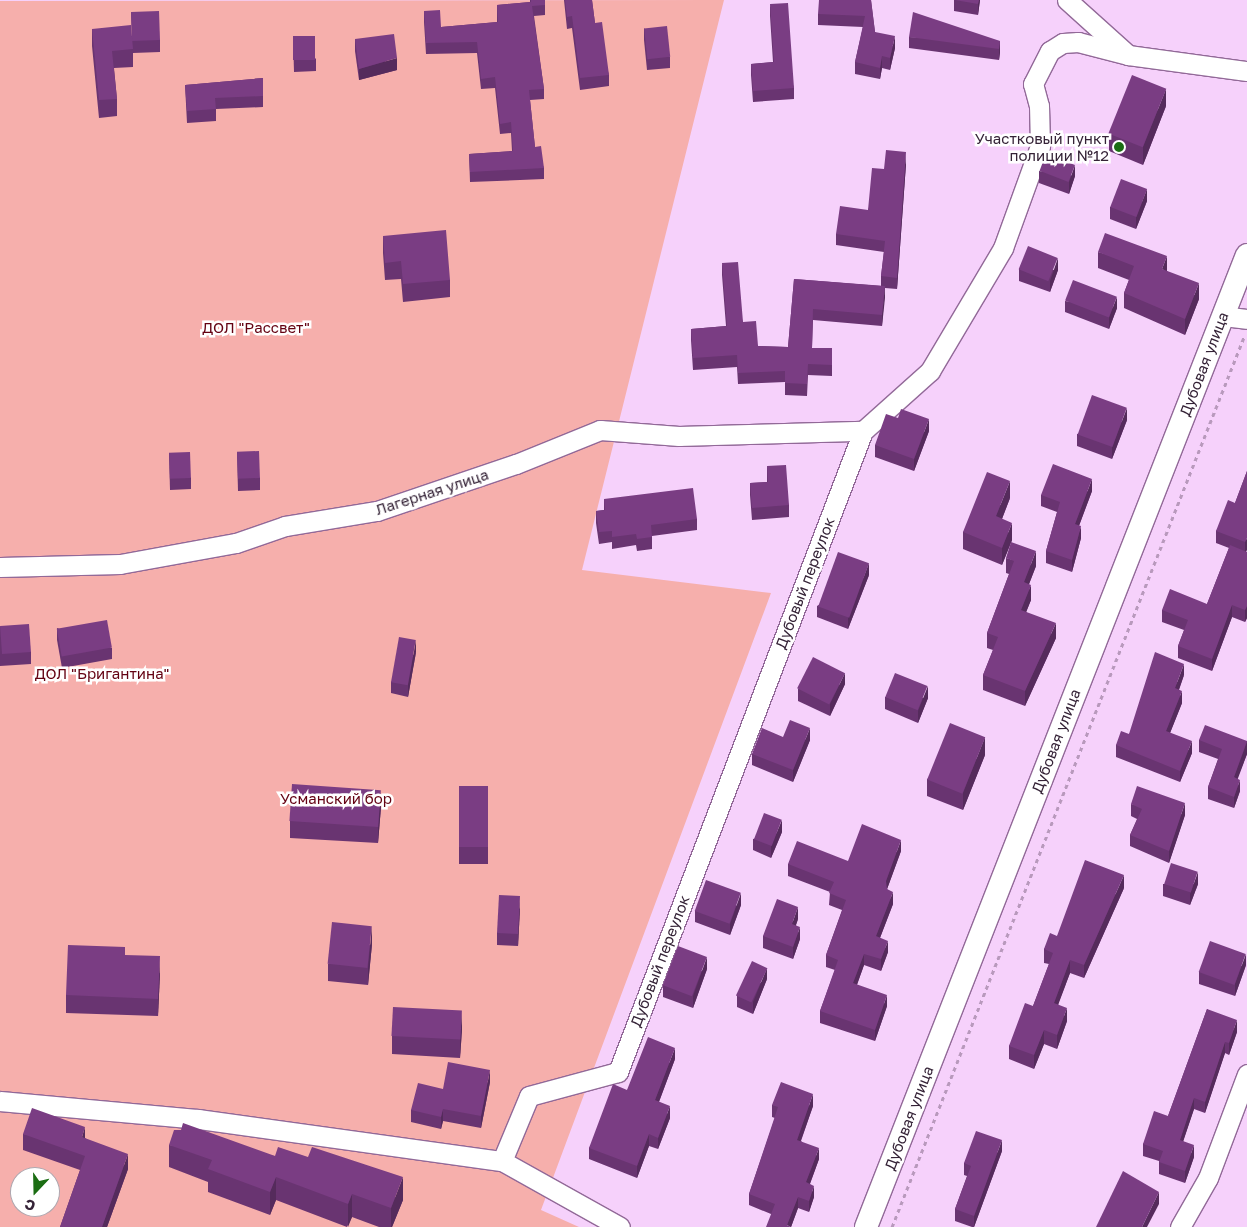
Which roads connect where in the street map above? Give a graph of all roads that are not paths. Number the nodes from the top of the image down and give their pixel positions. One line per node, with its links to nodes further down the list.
1 (1067, 0): 2 (street)
2 (1128, 55): 3 (street, Дубовый переулок); 7 (street, Дубовый переулок)
3 (1247, 71)
4 (1247, 255): 5 (street, Дубовая улица)
5 (1223, 316): 6 (street); 13 (street, Дубовая улица)
6 (1247, 319)
7 (863, 431): 8 (street, Лагерная улица); 11 (street, Дубовый переулок)
8 (0, 568)
9 (1247, 1074): 14 (street)
10 (0, 1101): 11 (street)
11 (502, 1161): 12 (street)
12 (620, 1227)
13 (866, 1227)
14 (1180, 1227)

